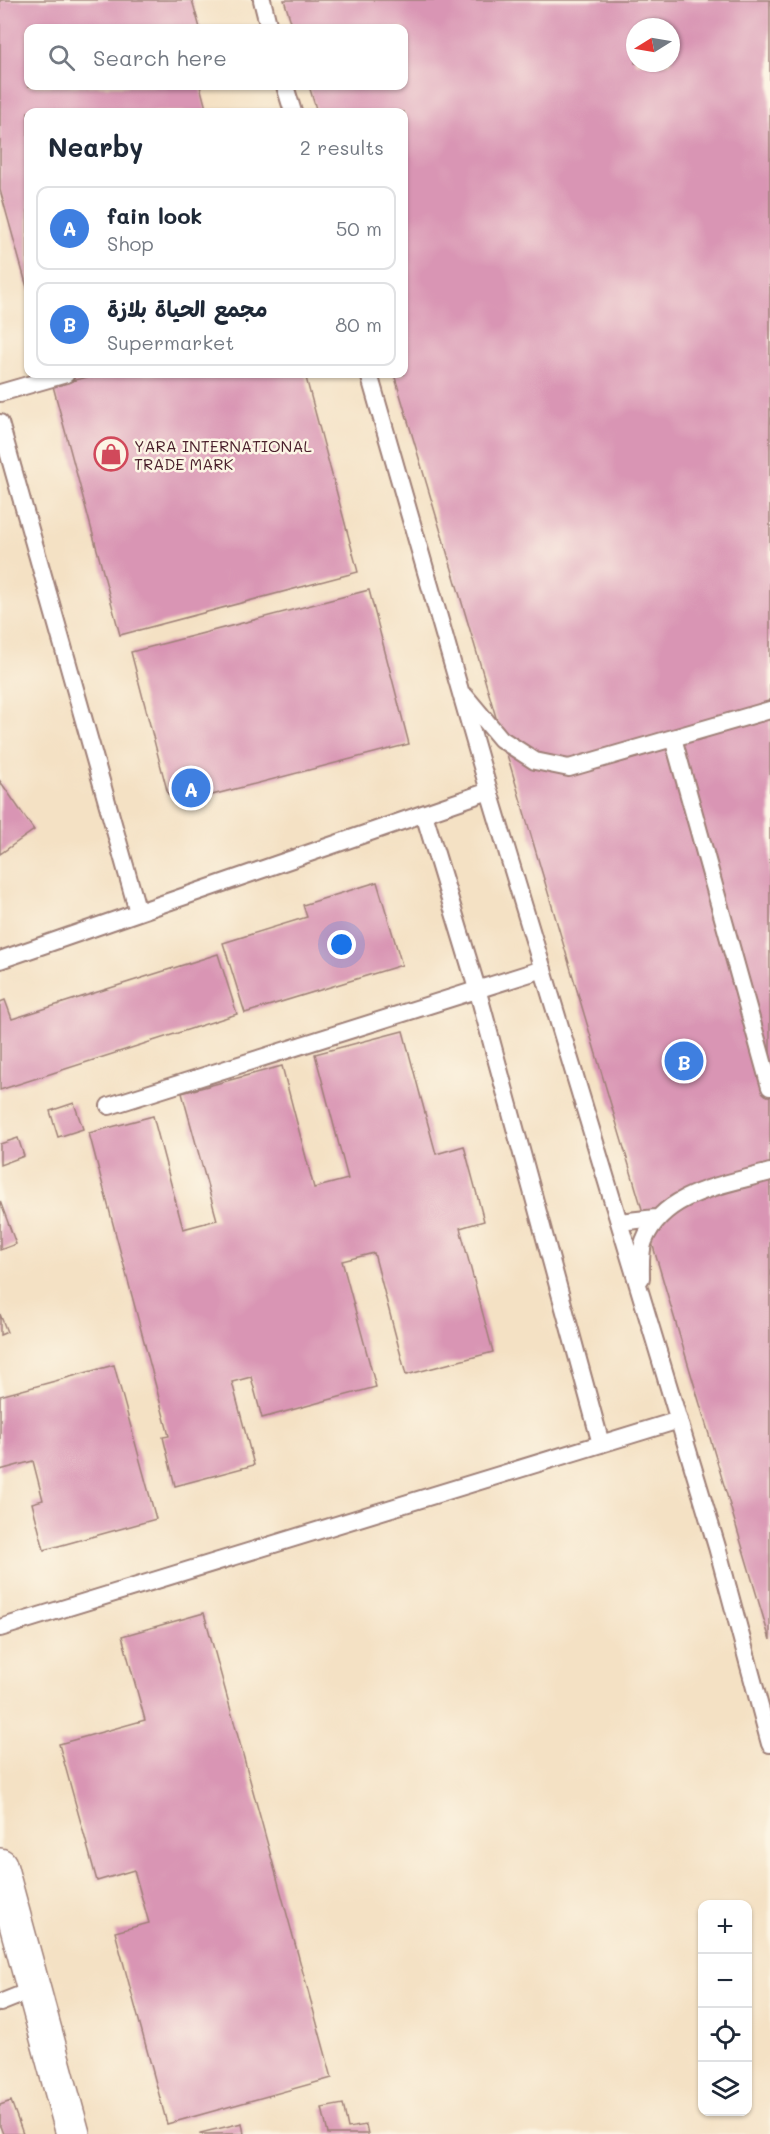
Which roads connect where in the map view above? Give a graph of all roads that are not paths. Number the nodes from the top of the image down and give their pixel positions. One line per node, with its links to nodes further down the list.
1 (262, 0): 2 (lane)
2 (268, 24)
3 (286, 90): 4 (lane)
4 (292, 108)
5 (52, 378): 7 (lane)
6 (370, 378): 9 (lane)
7 (0, 393)
8 (0, 423): 16 (lane)
9 (460, 690): 12 (lane); 13 (lane)
10 (770, 710): 11 (lane)
11 (673, 738): 12 (lane); 20 (lane)
12 (501, 739): 13 (lane)
13 (478, 753): 14 (lane)
14 (489, 791): 15 (lane); 18 (lane)
15 (423, 814): 16 (lane); 19 (lane)
16 (138, 912): 17 (lane)
17 (0, 960)
18 (543, 969): 19 (lane); 24 (lane)
19 (478, 992): 21 (lane); 27 (lane)
20 (770, 1088)
21 (109, 1106)
22 (770, 1172): 23 (lane)
23 (656, 1218): 24 (lane); 25 (lane)
24 (619, 1221): 25 (lane)
25 (640, 1291): 26 (lane)
26 (679, 1420): 27 (lane); 29 (lane)
27 (601, 1444): 28 (lane)
28 (0, 1628)
29 (770, 1744)
30 (0, 1865): 31 (street)
31 (35, 1989): 32 (lane); 33 (street)
32 (0, 2003)
33 (73, 2134)

